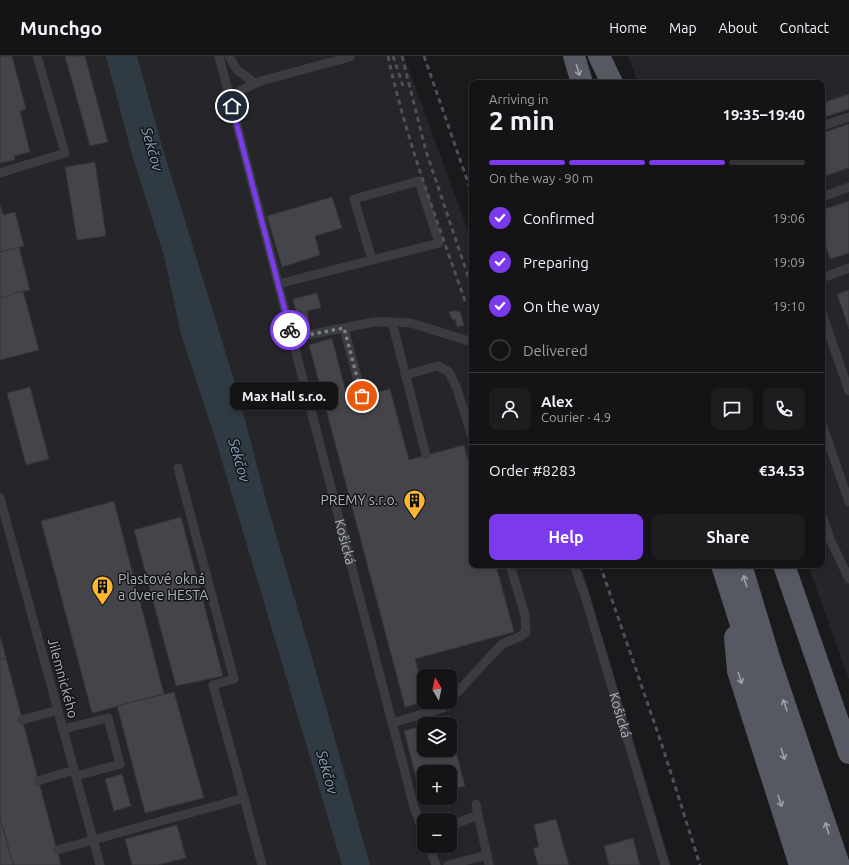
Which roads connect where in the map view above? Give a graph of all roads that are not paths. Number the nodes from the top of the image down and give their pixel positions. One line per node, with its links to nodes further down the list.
1 (37, 56): 15 (lane)
2 (219, 56): 12 (lane, Košická)
3 (229, 56): 11 (lane)
4 (574, 56): 8 (main road, one-way to 8)
5 (591, 56): 9 (main road)
6 (599, 56): 10 (main road)
7 (350, 58): 11 (lane)
8 (581, 80)
9 (599, 80)
10 (611, 80)
11 (255, 83): 12 (lane)
12 (232, 106): 21 (lane, Košická)
13 (849, 116): 14 (lane)
14 (825, 125)
15 (0, 173)
16 (849, 186): 17 (lane)
17 (825, 195)
18 (372, 260): 18 (lane); 21 (lane)
19 (849, 268): 20 (lane)
20 (825, 277)
21 (278, 284): 25 (lane, Košická)
22 (392, 322): 24 (lane); 26 (lane); 27 (lane)
23 (825, 322): 28 (lane)
24 (344, 328): 25 (lane); 29 (lane)
25 (292, 338): 49 (lane, Košická)
26 (469, 341)
27 (405, 375): 30 (lane); 32 (lane)
28 (849, 391)
29 (362, 396)
30 (469, 427)
31 (825, 433): 35 (lane)
32 (426, 455)
33 (178, 468): 54 (lane)
34 (0, 498): 37 (lane, Jilemnického)
35 (849, 502)
36 (825, 525): 43 (lane)
37 (4, 526): 47 (lane, Jilemnického)
38 (511, 568): 45 (lane)
39 (575, 568): 68 (lane, Košická)
40 (723, 568): 44 (main road)
41 (742, 568): 71 (main road, one-way to 41)
42 (785, 568): 51 (main road)
43 (849, 579)
44 (731, 598): 69 (main road, one-way to 69); 70 (main road, one-way to 70)
45 (457, 692)
46 (440, 709): 49 (lane)
47 (58, 710): 48 (lane); 50 (lane, Jilemnického)
48 (22, 720)
49 (392, 723): 56 (lane, Košická)
50 (63, 729): 52 (lane, Jilemnického); 52 (lane)
51 (849, 750)
52 (75, 773): 53 (lane); 59 (lane, Jilemnického)
53 (38, 780)
54 (244, 798): 59 (lane); 64 (lane)
55 (476, 804): 57 (lane)
56 (417, 815)
57 (478, 815): 58 (lane); 62 (lane)
58 (457, 823)
59 (93, 840): 60 (lane); 63 (lane, Jilemnického)
60 (57, 850)
61 (432, 853): 65 (lane)
62 (487, 855): 66 (lane); 67 (lane)
63 (100, 865)
64 (262, 865)
65 (436, 865)
66 (448, 865)
67 (489, 865)
68 (665, 865)
69 (800, 865)
70 (822, 865)
71 (839, 865)

